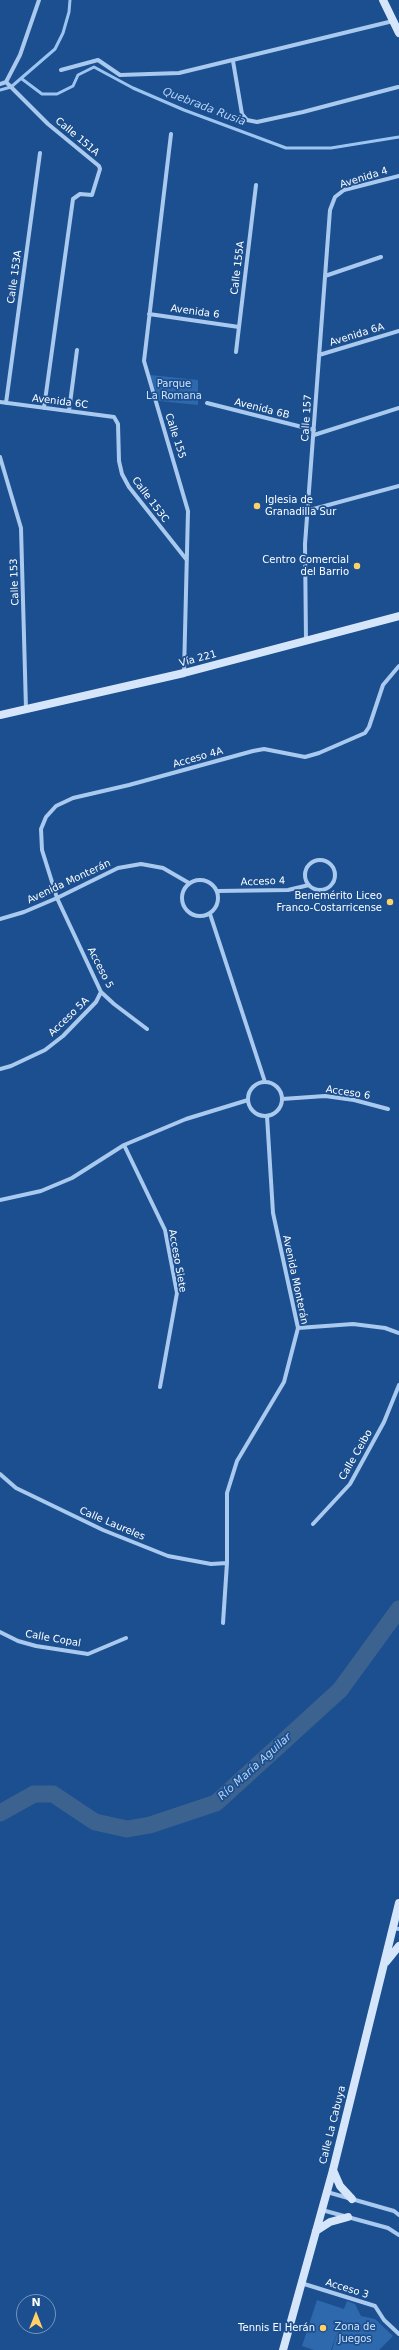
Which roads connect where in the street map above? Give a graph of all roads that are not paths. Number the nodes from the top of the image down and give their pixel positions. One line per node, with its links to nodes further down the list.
1 (39, 0): 7 (street)
2 (383, 0): 3 (street)
3 (394, 21): 4 (street); 5 (street)
4 (399, 33)
5 (233, 61): 6 (street); 9 (street)
6 (61, 70)
7 (6, 82): 8 (street); 26 (street, Calle 151A)
8 (0, 84)
9 (398, 87)
10 (171, 134): 17 (street, Calle 155)
11 (40, 153): 24 (street, Calle 153A)
12 (399, 176): 14 (street, Avenida 4)
13 (256, 185): 18 (street, Calle 155A)
14 (335, 197): 16 (street, Calle 157)
15 (381, 257): 16 (street)
16 (325, 276): 22 (street, Calle 157)
17 (149, 314): 18 (street, Avenida 6); 34 (street, Calle 155)
18 (239, 327): 21 (street, Calle 155A)
19 (399, 331): 22 (street, Avenida 6A)
20 (76, 350): 28 (street)
21 (236, 352)
22 (319, 355): 30 (street, Calle 157)
23 (0, 402): 24 (street, Avenida 6C)
24 (6, 403): 26 (street, Avenida 6C)
25 (207, 403): 30 (street, Avenida 6B)
26 (44, 408): 28 (street, Avenida 6C)
27 (399, 408): 30 (street)
28 (69, 411): 29 (street, Avenida 6C)
29 (117, 420): 34 (street, Calle 153C)
30 (314, 432): 33 (street, Calle 157)
31 (0, 457): 39 (street, Calle 153)
32 (399, 486): 33 (street)
33 (306, 511): 36 (street, Calle 157)
34 (186, 559): 38 (street, Calle 155)
35 (399, 616): 36 (street, Vía 221)
36 (306, 640): 38 (street, Vía 221)
37 (399, 666): 44 (street, Acceso 4A)
38 (184, 673): 39 (street, Vía 221)
39 (26, 710): 40 (street, Vía 221)
40 (0, 715)
41 (190, 883): 43 (street); 44 (street, Avenida Monterán); 45 (street)
42 (309, 885): 42 (street); 43 (street, Acceso 4)
43 (217, 891): 45 (street)
44 (57, 898): 46 (street, Avenida Monterán); 47 (street, Acceso 5)
45 (210, 914): 50 (street)
46 (0, 919)
47 (101, 992): 48 (street, Acceso 5); 49 (street, Acceso 5A)
48 (147, 1029)
49 (0, 1069)
50 (265, 1082): 51 (street); 52 (street)
51 (282, 1099): 53 (street, Acceso 6); 54 (street)
52 (248, 1100): 54 (street); 55 (street)
53 (388, 1109)
54 (267, 1116): 57 (street, Avenida Monterán)
55 (124, 1145): 56 (street); 60 (street, Acceso Siete)
56 (0, 1200)
57 (298, 1328): 58 (street); 63 (street, Avenida Monterán)
58 (399, 1333)
59 (399, 1385): 62 (street, Calle Ceibo)
60 (160, 1387)
61 (0, 1474): 63 (street, Calle Laureles)
62 (313, 1524)
63 (227, 1563): 64 (street, Avenida Monterán)
64 (223, 1623)
65 (0, 1632): 66 (street, Calle Copal)
66 (126, 1638)
67 (399, 1903): 68 (street, Calle La Cabuya)
68 (396, 1929): 70 (street, Calle La Cabuya)
69 (399, 1946): 70 (street)
70 (384, 1964): 71 (street, Calle La Cabuya)
71 (333, 2170): 72 (street, Calle La Cabuya); 73 (street)
72 (327, 2192): 73 (street); 74 (street, Calle La Cabuya)
73 (352, 2199): 75 (street)
74 (322, 2210): 76 (street); 77 (street, Calle La Cabuya)
75 (399, 2215)
76 (348, 2217): 77 (street); 78 (street)
77 (316, 2231): 79 (street, Calle La Cabuya)
78 (399, 2235)
79 (302, 2283): 80 (street, Acceso 3); 81 (street, Calle La Cabuya)
80 (399, 2334)
81 (283, 2350)

